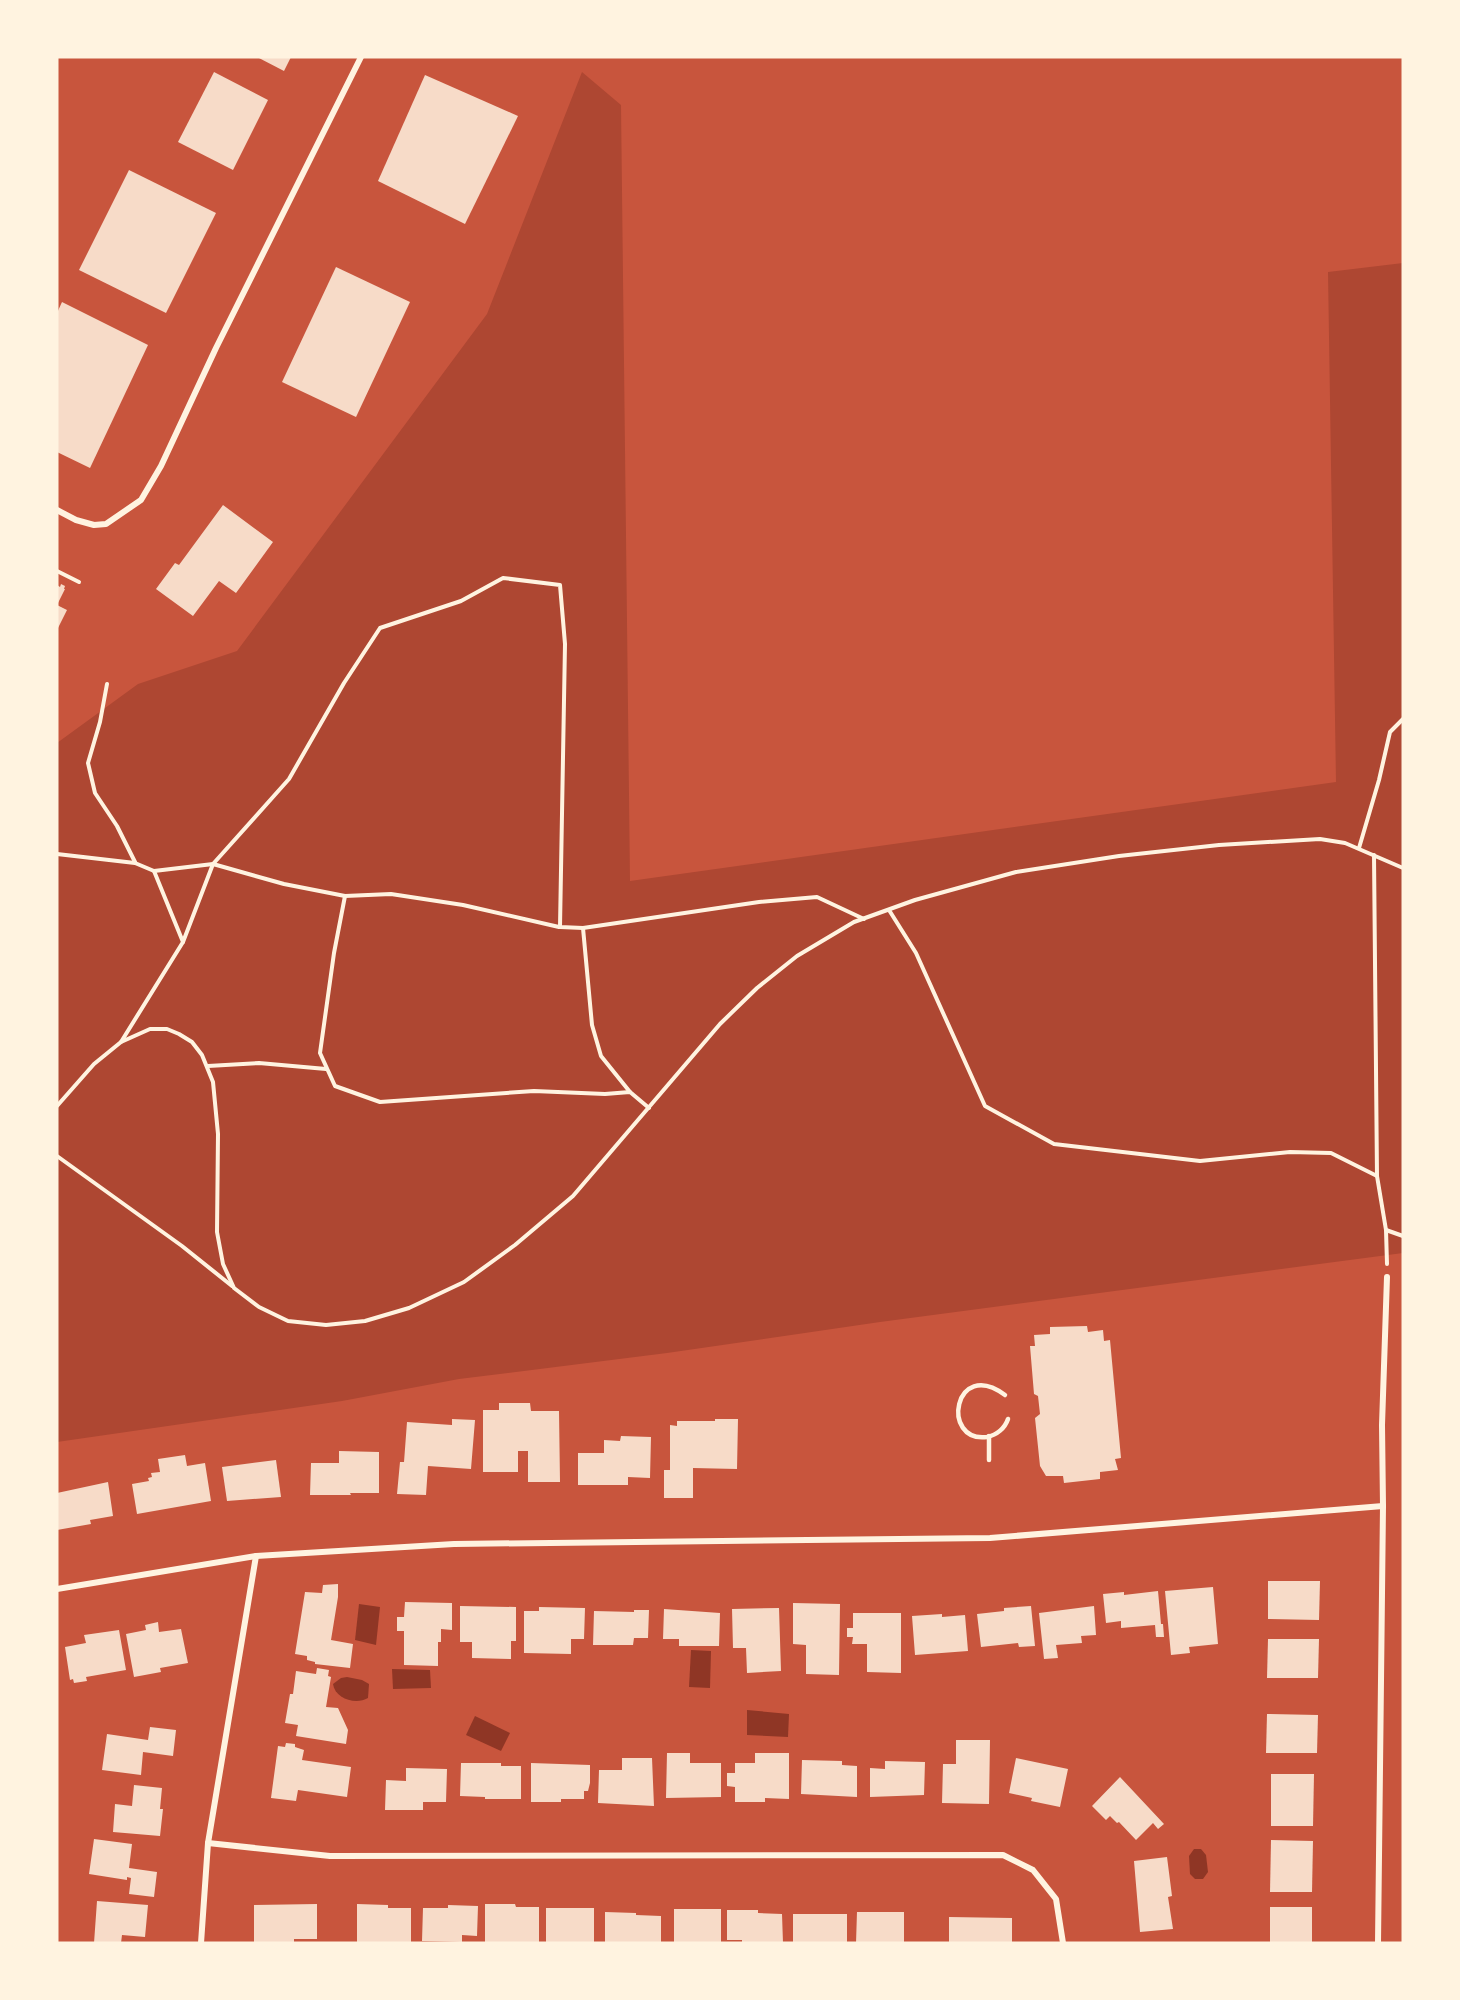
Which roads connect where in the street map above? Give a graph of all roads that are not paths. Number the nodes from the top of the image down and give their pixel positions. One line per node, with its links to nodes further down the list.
1 (361, 57): 2 (street)
2 (57, 510)
3 (1387, 1277): 8 (street)
4 (1005, 1395): 6 (lane)
5 (1008, 1419): 6 (lane)
6 (989, 1436): 7 (lane)
7 (989, 1460)
8 (1383, 1506): 9 (street); 14 (street)
9 (256, 1556): 10 (street); 11 (street)
10 (57, 1589)
11 (208, 1843): 12 (street); 13 (street)
12 (201, 1943)
13 (1063, 1943)
14 (1378, 1943)

